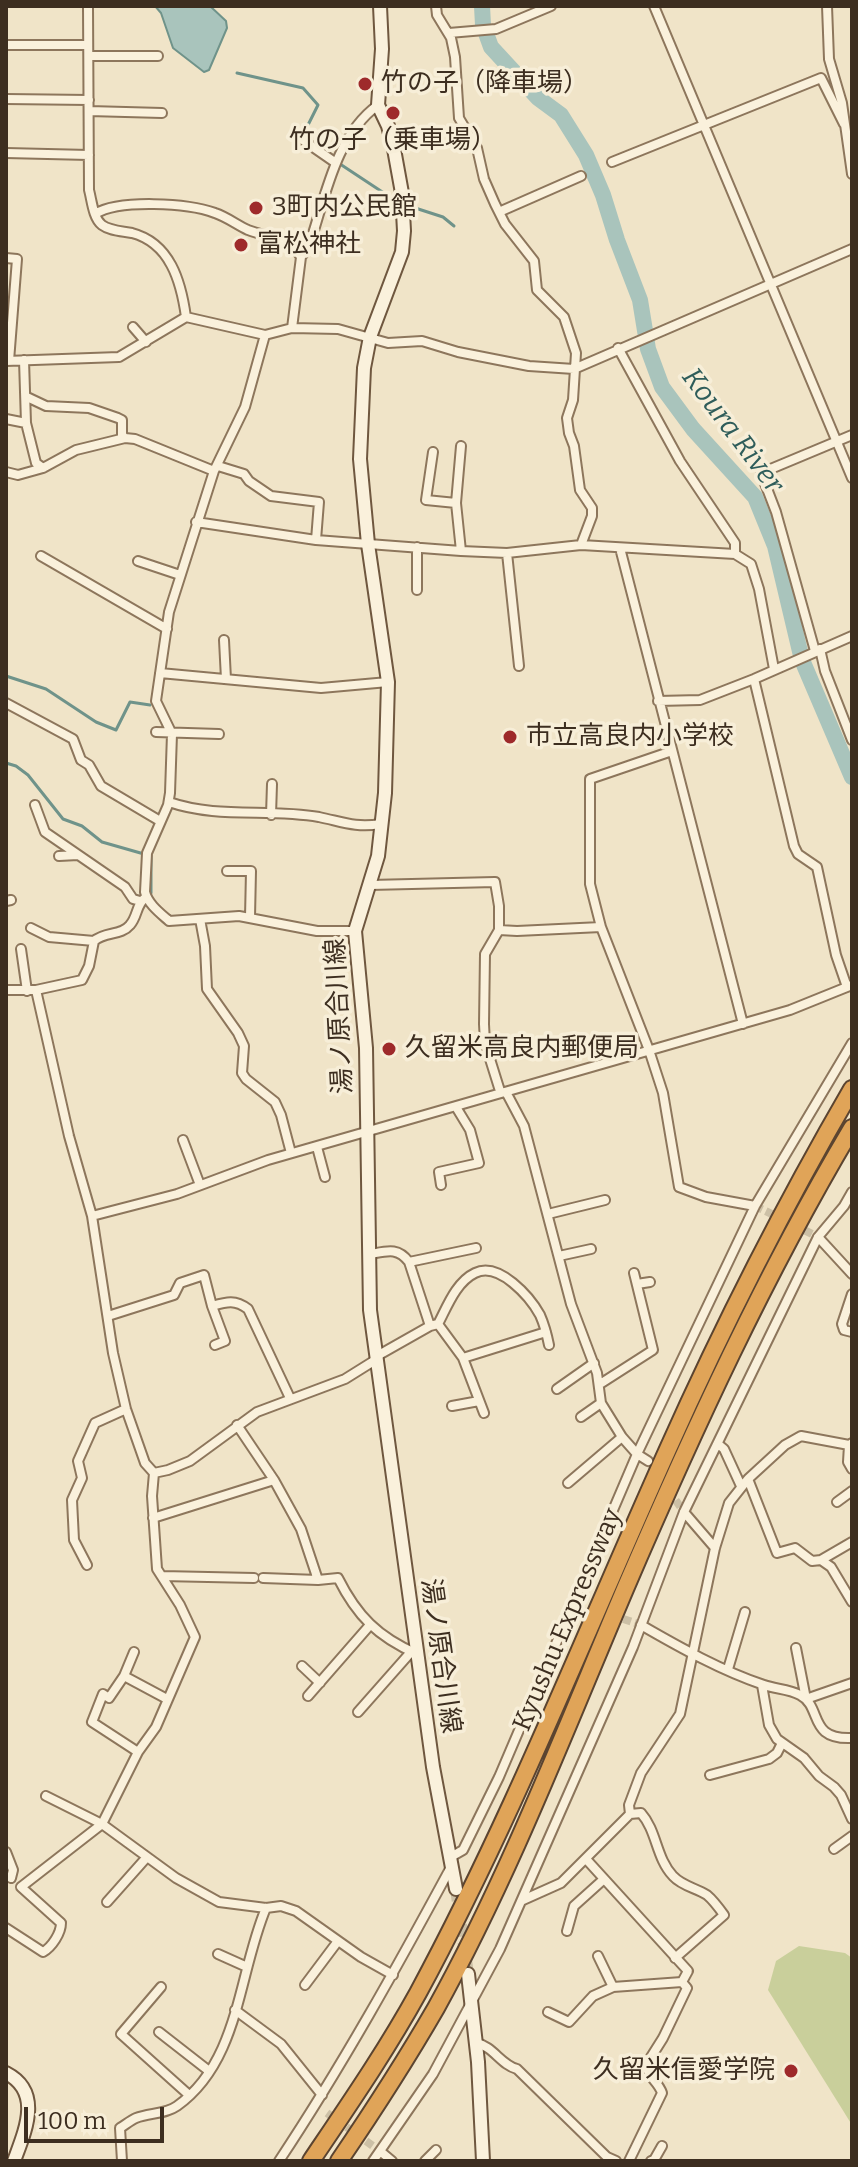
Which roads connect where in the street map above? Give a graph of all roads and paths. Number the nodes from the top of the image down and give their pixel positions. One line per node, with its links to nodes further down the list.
1 (88, 6): 9 (street)
2 (380, 6): 14 (main road, 湯ノ原合川線)
3 (436, 6): 7 (street)
4 (551, 6): 7 (street)
5 (654, 6): 18 (street)
6 (827, 6): 17 (street)
7 (449, 33): 26 (street)
8 (6, 45): 9 (street)
9 (88, 45): 10 (street)
10 (89, 56): 11 (street); 13 (street)
11 (158, 56)
12 (6, 99): 13 (street)
13 (89, 100): 15 (street)
14 (378, 105): 23 (street); 36 (main road, 湯ノ原合川線)
15 (89, 111): 16 (street); 21 (street)
16 (162, 113)
17 (844, 124): 18 (street); 24 (street)
18 (705, 125): 22 (street); 31 (street)
19 (297, 136): 23 (street)
20 (6, 153): 21 (street)
21 (89, 155): 27 (street)
22 (612, 162)
23 (336, 163): 29 (street)
24 (852, 174)
25 (581, 176): 26 (street)
26 (499, 212): 41 (street)
27 (95, 214): 29 (street); 32 (street)
28 (852, 249): 31 (street)
29 (301, 257): 34 (street)
30 (6, 258): 40 (street)
31 (771, 283): 38 (street); 47 (street)
32 (186, 317): 35 (street); 37 (street)
33 (133, 327): 37 (street)
34 (292, 328): 35 (street); 36 (street)
35 (265, 335): 51 (street)
36 (370, 337): 41 (street); 57 (main road, 湯ノ原合川線)
37 (146, 342): 39 (street)
38 (618, 348): 41 (street); 63 (street)
39 (24, 360): 40 (street); 42 (street)
40 (8, 361)
41 (574, 369): 58 (street)
42 (27, 397): 44 (street); 46 (street)
43 (6, 419): 44 (street)
44 (26, 423): 50 (street)
45 (852, 435): 47 (street)
46 (125, 438): 50 (street); 51 (street)
47 (837, 442): 53 (street); 71 (street)
48 (461, 446): 54 (street)
49 (433, 452): 54 (street)
50 (43, 468): 52 (street)
51 (216, 469): 55 (street); 56 (street)
52 (6, 472)
53 (852, 478)
54 (456, 503): 61 (street)
55 (196, 522): 56 (street); 66 (street)
56 (316, 540): 57 (street)
57 (368, 544): 59 (street); 77 (main road, 湯ノ原合川線)
58 (581, 545): 60 (street); 62 (street)
59 (417, 547): 61 (street); 67 (street)
60 (620, 548): 63 (street); 78 (street)
61 (461, 551): 62 (street)
62 (507, 553): 72 (street)
63 (735, 554): 73 (street)
64 (41, 556): 68 (street)
65 (138, 561): 66 (street)
66 (180, 575): 68 (street)
67 (417, 590)
68 (167, 629): 74 (street)
69 (852, 636): 71 (street)
70 (224, 640): 75 (street)
71 (816, 651): 73 (street); 83 (street)
72 (519, 666)
73 (774, 669): 76 (street)
74 (160, 673): 75 (street); 81 (street)
75 (226, 679): 77 (street)
76 (754, 679): 78 (street); 104 (street)
77 (388, 682): 90 (main road, 湯ノ原合川線)
78 (658, 701): 84 (street)
79 (6, 703): 89 (street)
80 (156, 732): 81 (street)
81 (171, 733): 82 (street); 86 (street)
82 (219, 734)
83 (852, 740)
84 (672, 751): 98 (street); 107 (street)
85 (272, 784): 88 (street)
86 (169, 802): 88 (street); 89 (street)
87 (35, 805): 91 (street)
88 (271, 815): 90 (street)
89 (160, 821): 95 (street)
90 (381, 824): 94 (main road, 湯ノ原合川線)
91 (78, 855): 92 (street); 95 (street)
92 (59, 856)
93 (227, 871): 96 (street)
94 (370, 885): 100 (street); 101 (main road, 湯ノ原合川線)
95 (143, 899): 97 (street); 102 (street)
96 (250, 917): 97 (street); 101 (street)
97 (200, 919): 117 (street)
98 (601, 927): 100 (street); 109 (street)
99 (31, 928): 102 (street)
100 (499, 930): 111 (street)
101 (355, 931): 114 (main road, 湯ノ原合川線)
102 (94, 941): 106 (street)
103 (21, 949): 106 (street)
104 (849, 986): 107 (street)
105 (6, 990): 106 (street)
106 (31, 990): 125 (street)
107 (743, 1024): 109 (street)
108 (852, 1043): 123 (street)
109 (649, 1050): 111 (street); 123 (street)
110 (852, 1089): 247 (highway, Kyushu Expressway)
111 (503, 1092): 112 (street); 124 (street)
112 (456, 1107): 114 (street); 120 (street)
113 (852, 1128): 248 (highway, Kyushu Expressway)
114 (367, 1132): 116 (street); 129 (main road, 湯ノ原合川線)
115 (183, 1140): 119 (street)
116 (317, 1147): 117 (street); 118 (street)
117 (291, 1153): 119 (street)
118 (325, 1177)
119 (200, 1185): 125 (street)
120 (441, 1185)
121 (852, 1192): 126 (street)
122 (605, 1200): 124 (street)
123 (755, 1206): 160 (street)
124 (548, 1214): 130 (street)
125 (92, 1216): 138 (street)
126 (818, 1237): 133 (street); 158 (street)
127 (476, 1248): 131 (street)
128 (591, 1249): 130 (street)
129 (371, 1254): 131 (street); 144 (main road, 湯ノ原合川線)
130 (559, 1256): 146 (street)
131 (409, 1262): 139 (street)
132 (634, 1273): 135 (street)
133 (852, 1274)
134 (650, 1282): 135 (street)
135 (637, 1284): 147 (street)
136 (851, 1300): 141 (street)
137 (212, 1306): 138 (street); 142 (street); 149 (street)
138 (108, 1316): 153 (street)
139 (434, 1325): 140 (street); 144 (street); 145 (street)
140 (546, 1332): 143 (street); 145 (street)
141 (852, 1332)
142 (215, 1345)
143 (549, 1345)
144 (377, 1357): 149 (street); 185 (main road, 湯ノ原合川線)
145 (463, 1358): 150 (street)
146 (594, 1363): 147 (street); 148 (street)
147 (600, 1384): 151 (street)
148 (557, 1389)
149 (290, 1398): 156 (street)
150 (479, 1401): 152 (street); 154 (street)
151 (601, 1403): 155 (street); 157 (street)
152 (452, 1406)
153 (126, 1409): 163 (street); 174 (street)
154 (484, 1413)
155 (581, 1417)
156 (237, 1425): 163 (street); 164 (street)
157 (622, 1437): 160 (street); 165 (street)
158 (718, 1444): 166 (street); 169 (street)
159 (850, 1444): 162 (street); 166 (street)
160 (637, 1454): 161 (street); 177 (street)
161 (648, 1461)
162 (852, 1469)
163 (154, 1473): 170 (street)
164 (274, 1480): 170 (street); 176 (street)
165 (568, 1483)
166 (744, 1483): 172 (street); 173 (street)
167 (852, 1491): 168 (street)
168 (837, 1502)
169 (684, 1512): 172 (street); 182 (street)
170 (153, 1518): 175 (street)
171 (852, 1542): 173 (street)
172 (715, 1548): 186 (street)
173 (821, 1560): 178 (street)
174 (87, 1565)
175 (162, 1576): 176 (street); 194 (street)
176 (318, 1580): 181 (street)
177 (577, 1599): 179 (street); 210 (street)
178 (852, 1602)
179 (587, 1607)
180 (745, 1612): 188 (street)
181 (370, 1625): 185 (street); 190 (street)
182 (641, 1625): 186 (street); 215 (street)
183 (796, 1648): 195 (street)
184 (134, 1652): 189 (street)
185 (414, 1653): 196 (street); 210 (main road, 湯ノ原合川線)
186 (694, 1655): 188 (street); 202 (street)
187 (302, 1666): 190 (street)
188 (728, 1669): 192 (street)
189 (124, 1676): 194 (street); 199 (street)
190 (320, 1683): 193 (street)
191 (852, 1683): 195 (street)
192 (762, 1685): 195 (street); 198 (street)
193 (308, 1696)
194 (167, 1699): 199 (street)
195 (806, 1699): 197 (street)
196 (358, 1712)
197 (852, 1738)
198 (782, 1743): 200 (street); 203 (street)
199 (138, 1752): 204 (street)
200 (710, 1775)
201 (46, 1796): 204 (street)
202 (630, 1814): 209 (street); 223 (street)
203 (852, 1819)
204 (102, 1824): 208 (street); 213 (street)
205 (852, 1836): 206 (street)
206 (834, 1849)
207 (6, 1852): 211 (street)
208 (147, 1857): 216 (street); 217 (street)
209 (586, 1859): 212 (street); 215 (street)
210 (450, 1863): 214 (main road, 湯ノ原合川線); 226 (street)
211 (8, 1879): 213 (street)
212 (604, 1879): 219 (street); 223 (street)
213 (21, 1887): 218 (street)
214 (456, 1889)
215 (523, 1900): 231 (street)
216 (107, 1902)
217 (266, 1908): 220 (street); 224 (street)
218 (6, 1928)
219 (567, 1931)
220 (338, 1941): 226 (street); 228 (street)
221 (218, 1954): 224 (street)
222 (598, 1956): 230 (street)
223 (675, 1958): 227 (street)
224 (247, 1967): 232 (street)
225 (468, 1974): 231 (main road)
226 (393, 1975): 239 (street)
227 (682, 1982): 230 (street); 254 (street)
228 (305, 1985)
229 (161, 1987): 238 (street)
230 (613, 1987): 233 (street)
231 (471, 2000): 235 (main road); 243 (street)
232 (235, 2010): 236 (street); 239 (street)
233 (548, 2012)
234 (159, 2032): 236 (street)
235 (476, 2043): 252 (main road); 253 (street)
236 (209, 2071): 238 (street)
237 (6, 2073): 244 (main road)
238 (189, 2095): 245 (street)
239 (320, 2099): 240 (street); 246 (street)
240 (327, 2113)
241 (662, 2146): 255 (street)
242 (436, 2150): 251 (street)
243 (380, 2151): 249 (street); 250 (street)
244 (14, 2161)
245 (122, 2161)
246 (279, 2161)
247 (311, 2161)
248 (339, 2161)
249 (373, 2161)
250 (392, 2161)
251 (425, 2161)
252 (483, 2161)
253 (616, 2161)
254 (629, 2161)
255 (651, 2161)

